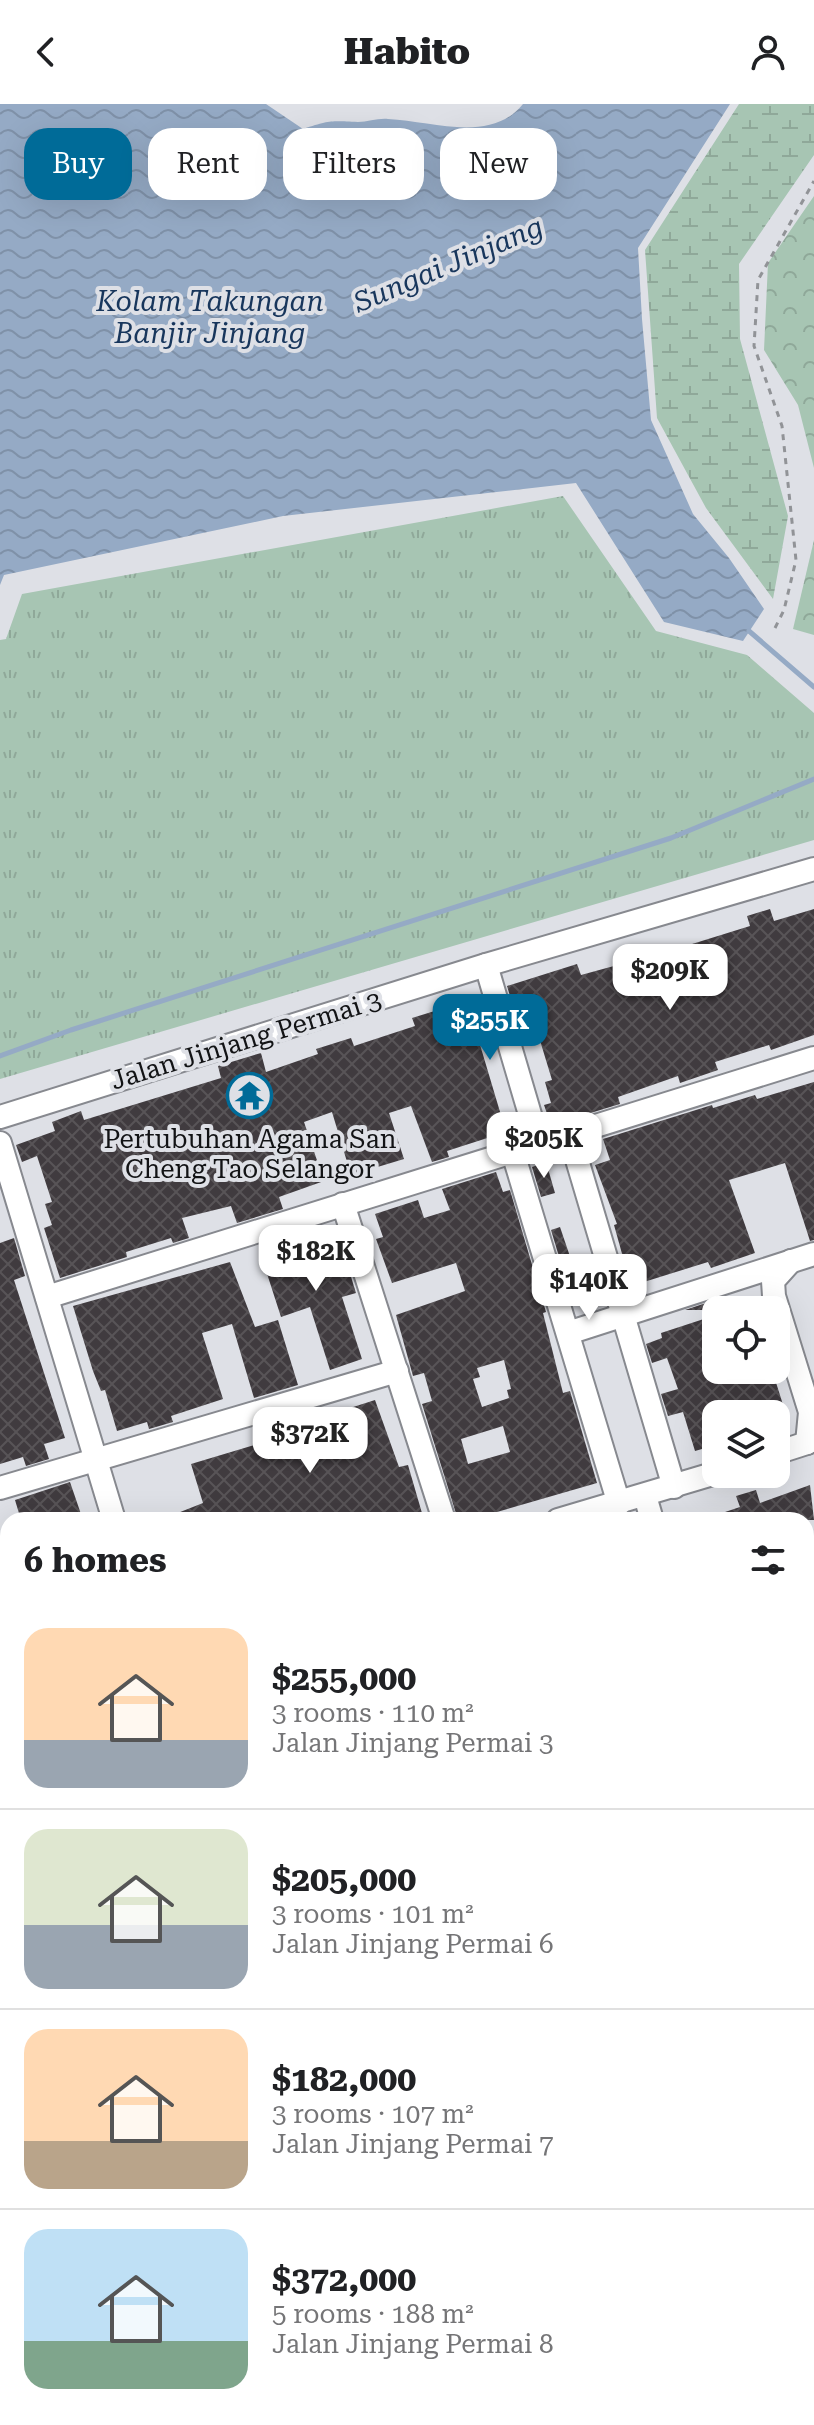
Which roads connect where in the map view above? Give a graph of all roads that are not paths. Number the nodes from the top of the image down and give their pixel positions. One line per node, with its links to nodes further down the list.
1 (814, 869): 2 (street, Jalan Jinjang Permai 3)
2 (486, 965): 4 (street, Jalan Jinjang Permai 3); 7 (street)
3 (814, 1058): 5 (street)
4 (0, 1117)
5 (570, 1136): 7 (street); 12 (street)
6 (0, 1143): 11 (street)
7 (539, 1145): 8 (street)
8 (513, 1153): 9 (street); 13 (street)
9 (343, 1204): 11 (street); 14 (street)
10 (804, 1257): 12 (street); 15 (street)
11 (47, 1297): 17 (street)
12 (623, 1315): 13 (street); 19 (street)
13 (568, 1333): 22 (street)
14 (397, 1371): 17 (street); 24 (street)
15 (810, 1449): 16 (street)
16 (790, 1451)
17 (96, 1460): 20 (street); 23 (street)
18 (702, 1478): 19 (street)
19 (674, 1487): 21 (street)
20 (0, 1488)
21 (645, 1496): 22 (street); 26 (street)
22 (619, 1504): 25 (street)
23 (112, 1512)
24 (441, 1512)
25 (588, 1512)
26 (650, 1512)

